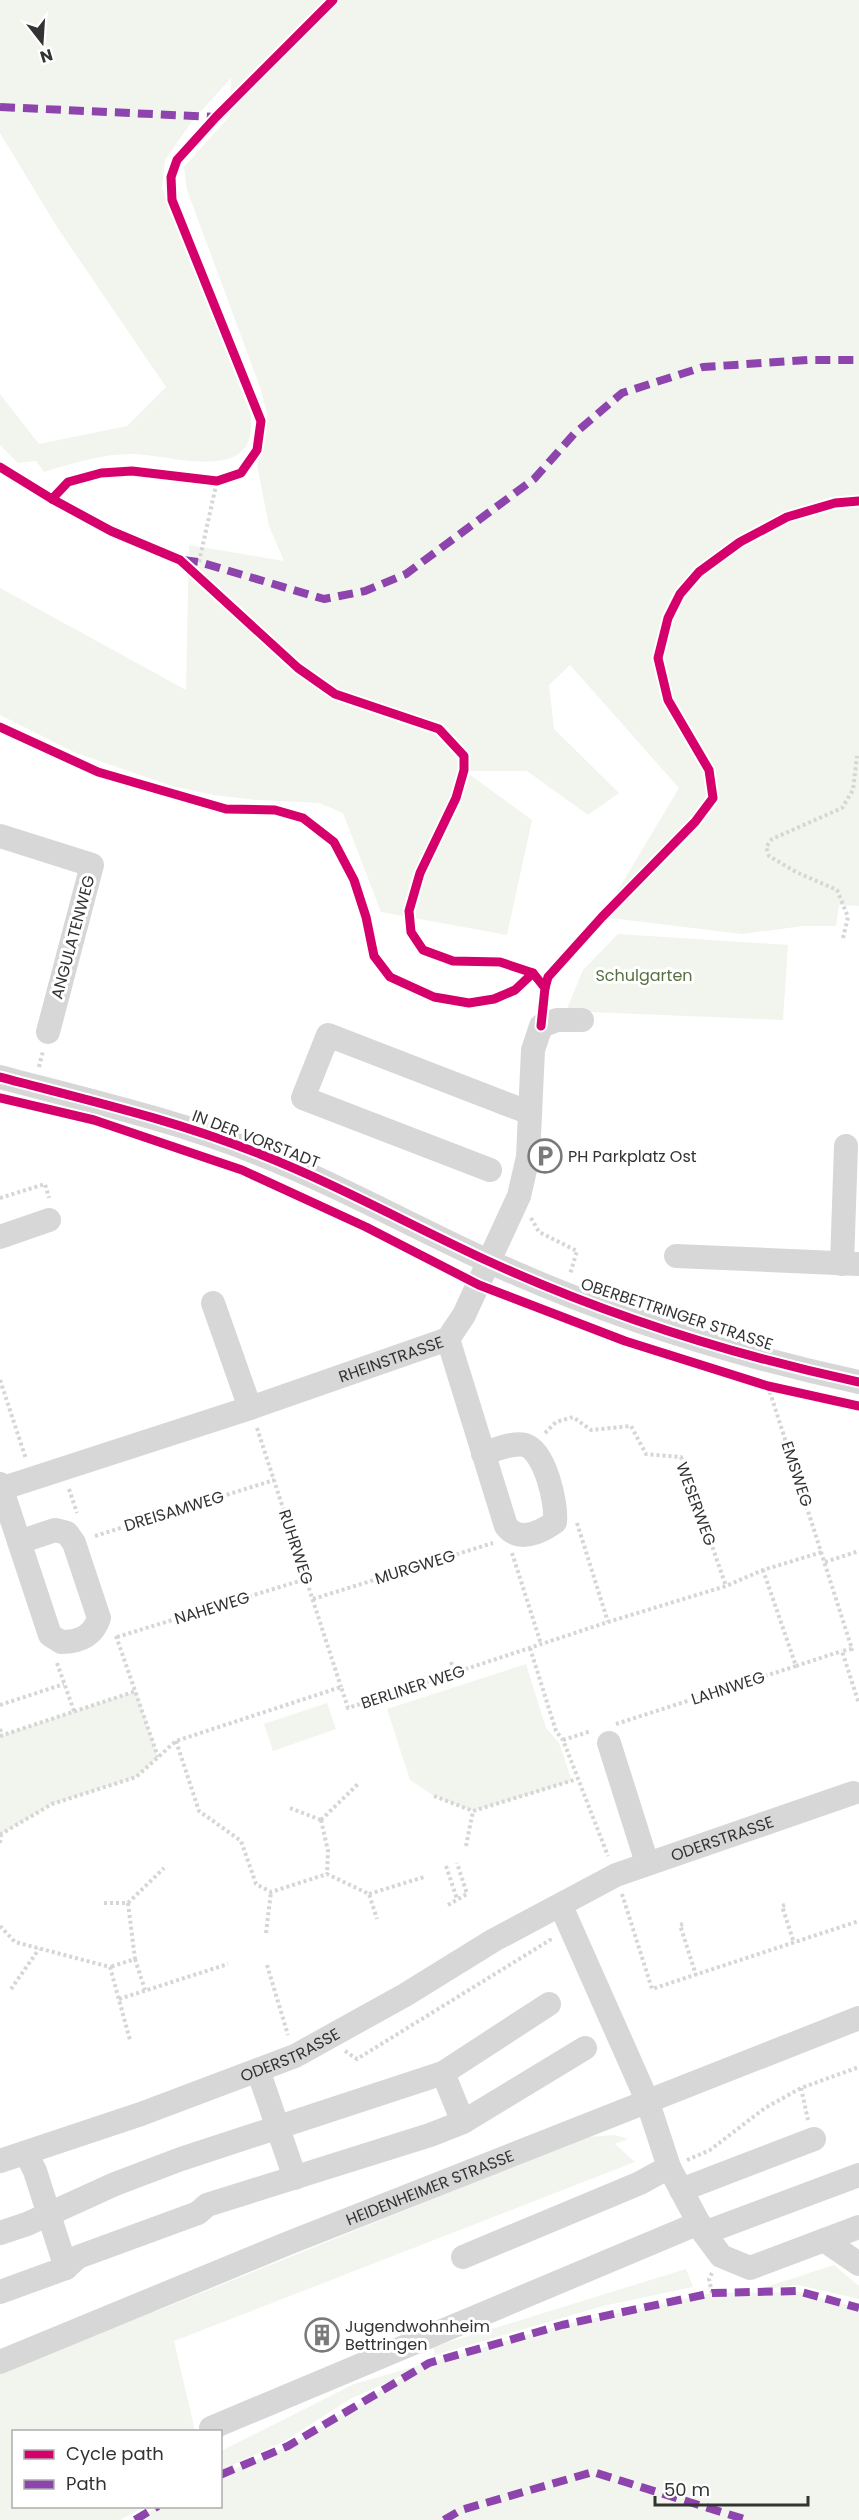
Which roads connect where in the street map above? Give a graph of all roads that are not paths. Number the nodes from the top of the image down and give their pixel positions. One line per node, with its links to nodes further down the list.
1 (0, 836): 3 (street, ANGULATENWEG)
2 (582, 1020): 5 (street, RHEINSTRASSE)
3 (48, 1032)
4 (0, 1077): 11 (street, IN DER VORSTADT)
5 (530, 1113): 7 (street); 11 (street, RHEINSTRASSE)
6 (846, 1146): 12 (street)
7 (490, 1170)
8 (50, 1220): 9 (street)
9 (0, 1237)
10 (676, 1256): 12 (street)
11 (490, 1261): 14 (street, RHEINSTRASSE); 15 (street, OBERBETTRINGER STRASSE)
12 (850, 1264)
13 (213, 1303): 16 (street)
14 (448, 1340): 16 (street, RHEINSTRASSE); 17 (street)
15 (859, 1382)
16 (250, 1407): 18 (street, RHEINSTRASSE)
17 (483, 1454): 17 (street)
18 (1, 1487): 19 (street)
19 (19, 1542): 19 (street)
20 (603, 1733): 22 (street)
21 (857, 1799): 22 (street, ODERSTRASSE)
22 (647, 1863): 23 (street, ODERSTRASSE)
23 (561, 1906): 27 (street, ODERSTRASSE); 29 (street)
24 (549, 2004): 28 (street)
25 (859, 2018): 29 (street, HEIDENHEIMER STRASSE)
26 (585, 2048): 30 (street)
27 (258, 2070): 31 (street); 33 (street, ODERSTRASSE)
28 (443, 2073): 30 (street); 31 (street)
29 (647, 2100): 35 (street); 48 (street, HEIDENHEIMER STRASSE)
30 (463, 2122): 37 (street)
31 (277, 2128): 37 (street); 39 (street)
32 (814, 2139): 38 (street)
33 (26, 2153): 34 (street, ODERSTRASSE); 39 (street)
34 (0, 2161)
35 (669, 2168): 38 (street); 44 (street)
36 (859, 2175): 40 (street)
37 (295, 2178): 46 (street)
38 (681, 2190): 40 (street)
39 (48, 2213): 42 (street); 46 (street)
40 (702, 2228): 43 (street); 49 (street)
41 (856, 2231): 43 (street)
42 (0, 2234)
43 (824, 2240): 45 (street)
44 (463, 2258)
45 (859, 2264)
46 (66, 2268): 47 (street)
47 (0, 2292)
48 (0, 2362)
49 (211, 2428)

